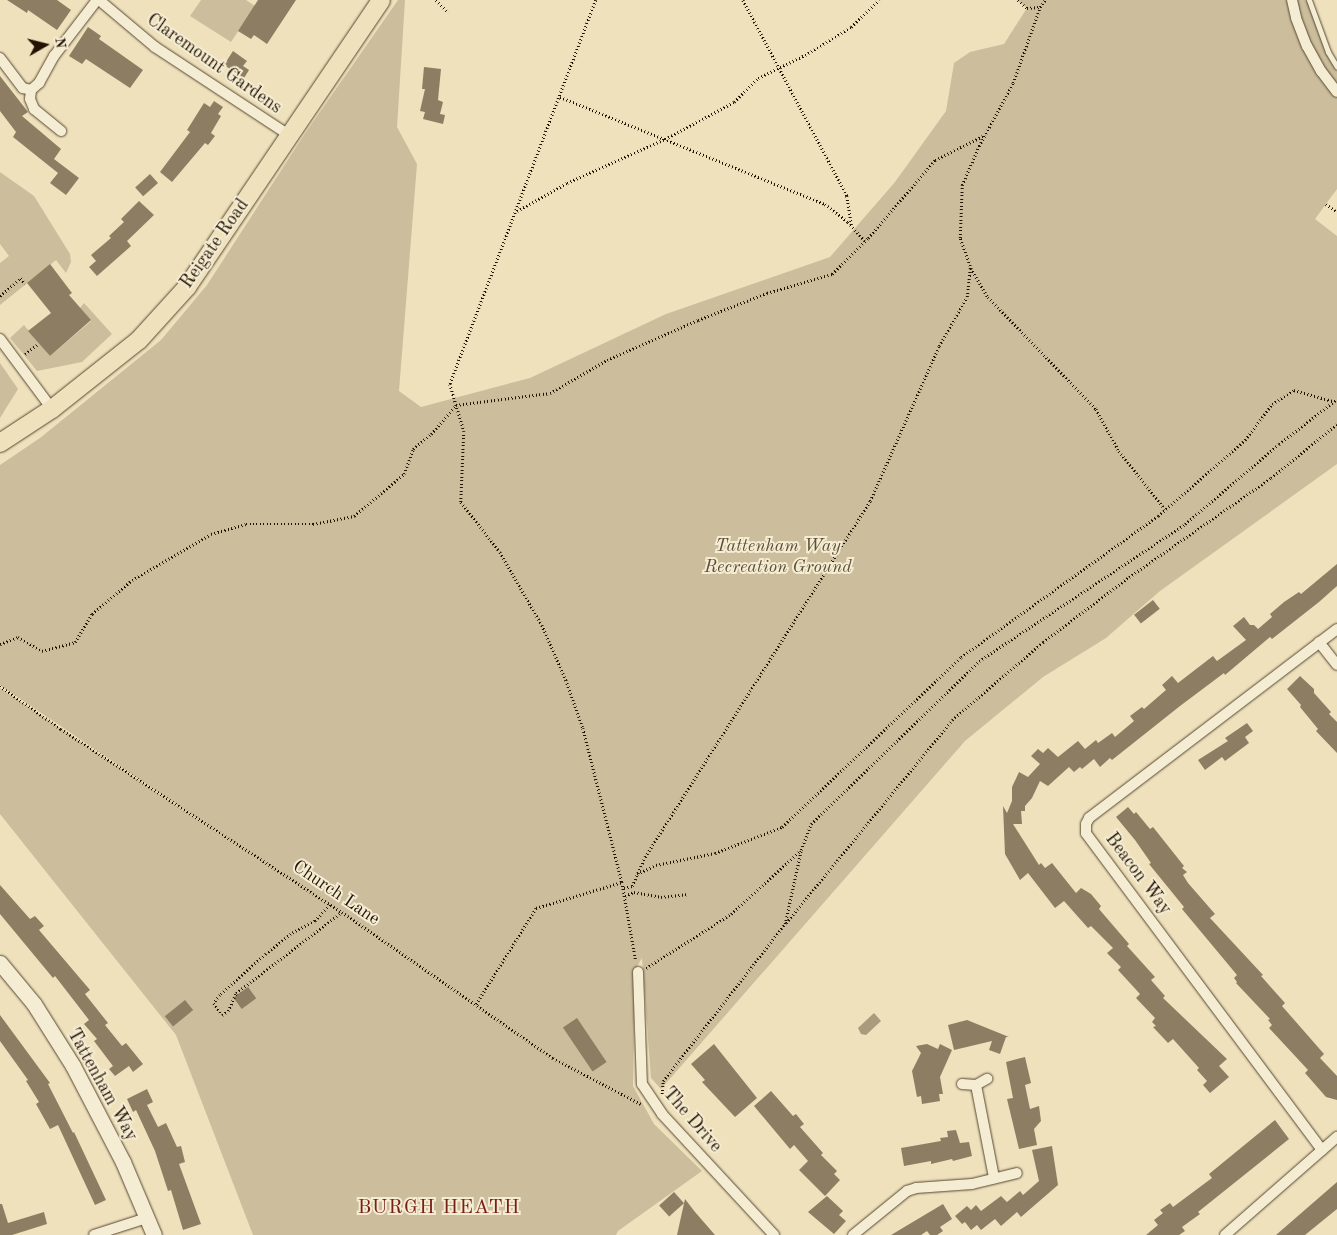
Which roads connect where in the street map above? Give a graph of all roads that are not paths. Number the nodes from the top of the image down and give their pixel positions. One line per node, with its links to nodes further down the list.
1 (98, 0): 7 (street); 10 (street, Claremount Gardens)
2 (382, 0): 10 (highway, Reigate Road)
3 (1292, 0): 8 (street)
4 (1309, 0): 6 (lane)
5 (0, 58): 7 (street)
6 (1337, 67)
7 (31, 90): 9 (street)
8 (1337, 92)
9 (61, 131)
10 (289, 135): 12 (highway, Reigate Road)
11 (0, 339): 12 (street)
12 (52, 409): 13 (highway, Reigate Road)
13 (0, 444)
14 (1337, 629): 15 (street, Beacon Way)
15 (1320, 642): 16 (street); 23 (street, Beacon Way)
16 (1337, 665)
17 (0, 963): 26 (main road, Tattenham Way)
18 (638, 972): 29 (street, The Drive)
19 (987, 1079): 21 (street)
20 (962, 1084): 21 (street)
21 (976, 1085): 25 (street)
22 (1337, 1137): 23 (street)
23 (1322, 1150): 31 (street)
24 (1017, 1173): 25 (street)
25 (994, 1178): 30 (street)
26 (147, 1218): 27 (street); 28 (main road, Tattenham Way)
27 (94, 1235)
28 (154, 1235)
29 (774, 1235)
30 (854, 1235)
31 (1225, 1235)

